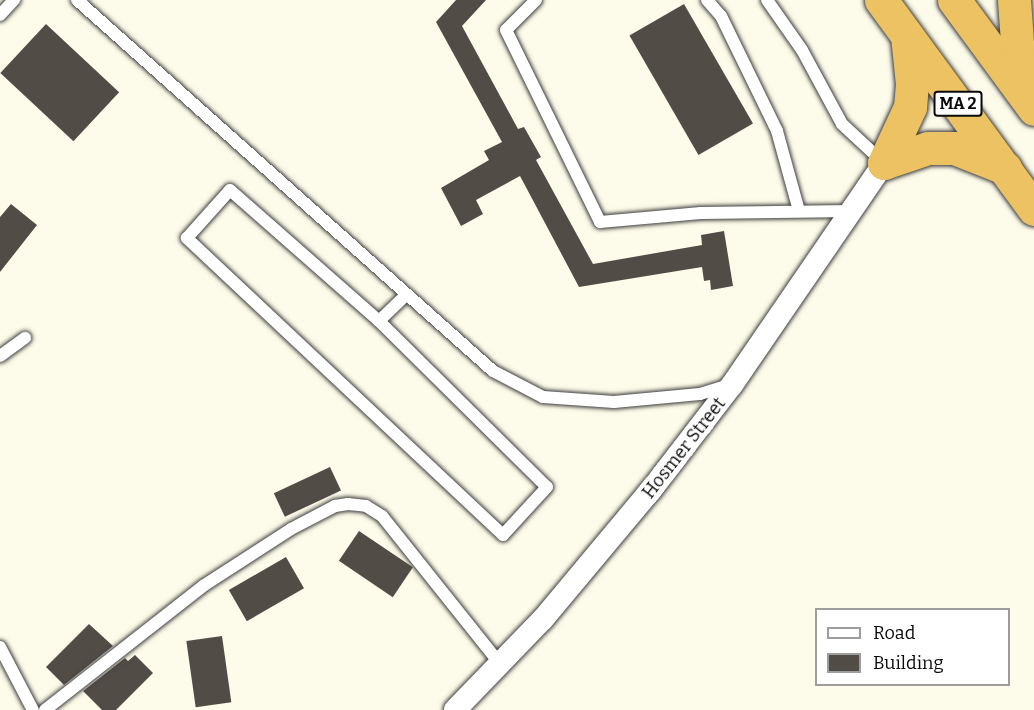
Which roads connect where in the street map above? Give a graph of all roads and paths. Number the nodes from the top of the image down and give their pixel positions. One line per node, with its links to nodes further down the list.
1 (14, 0): 9 (lane)
2 (77, 0): 18 (lane)
3 (536, 0): 16 (lane)
4 (707, 0): 16 (lane)
5 (767, 0): 13 (lane)
6 (881, 0): 10 (highway, MA 2)
7 (954, 0): 12 (highway)
8 (1014, 0): 11 (highway)
9 (0, 14)
10 (907, 34): 13 (highway); 14 (highway, MA 2)
11 (1034, 95)
12 (1034, 109)
13 (884, 163): 14 (highway); 17 (street, Hosmer Street)
14 (1005, 168): 15 (highway, MA 2)
15 (1034, 209)
16 (799, 211): 17 (lane)
17 (852, 211): 22 (street, Hosmer Street)
18 (405, 296): 19 (lane); 22 (lane)
19 (379, 321): 19 (lane)
20 (25, 338): 21 (lane)
21 (0, 356)
22 (732, 385): 24 (street, Hosmer Street)
23 (0, 647): 25 (lane)
24 (500, 663): 26 (lane); 27 (street, Hosmer Street)
25 (33, 710)
26 (45, 710)
27 (455, 710)

